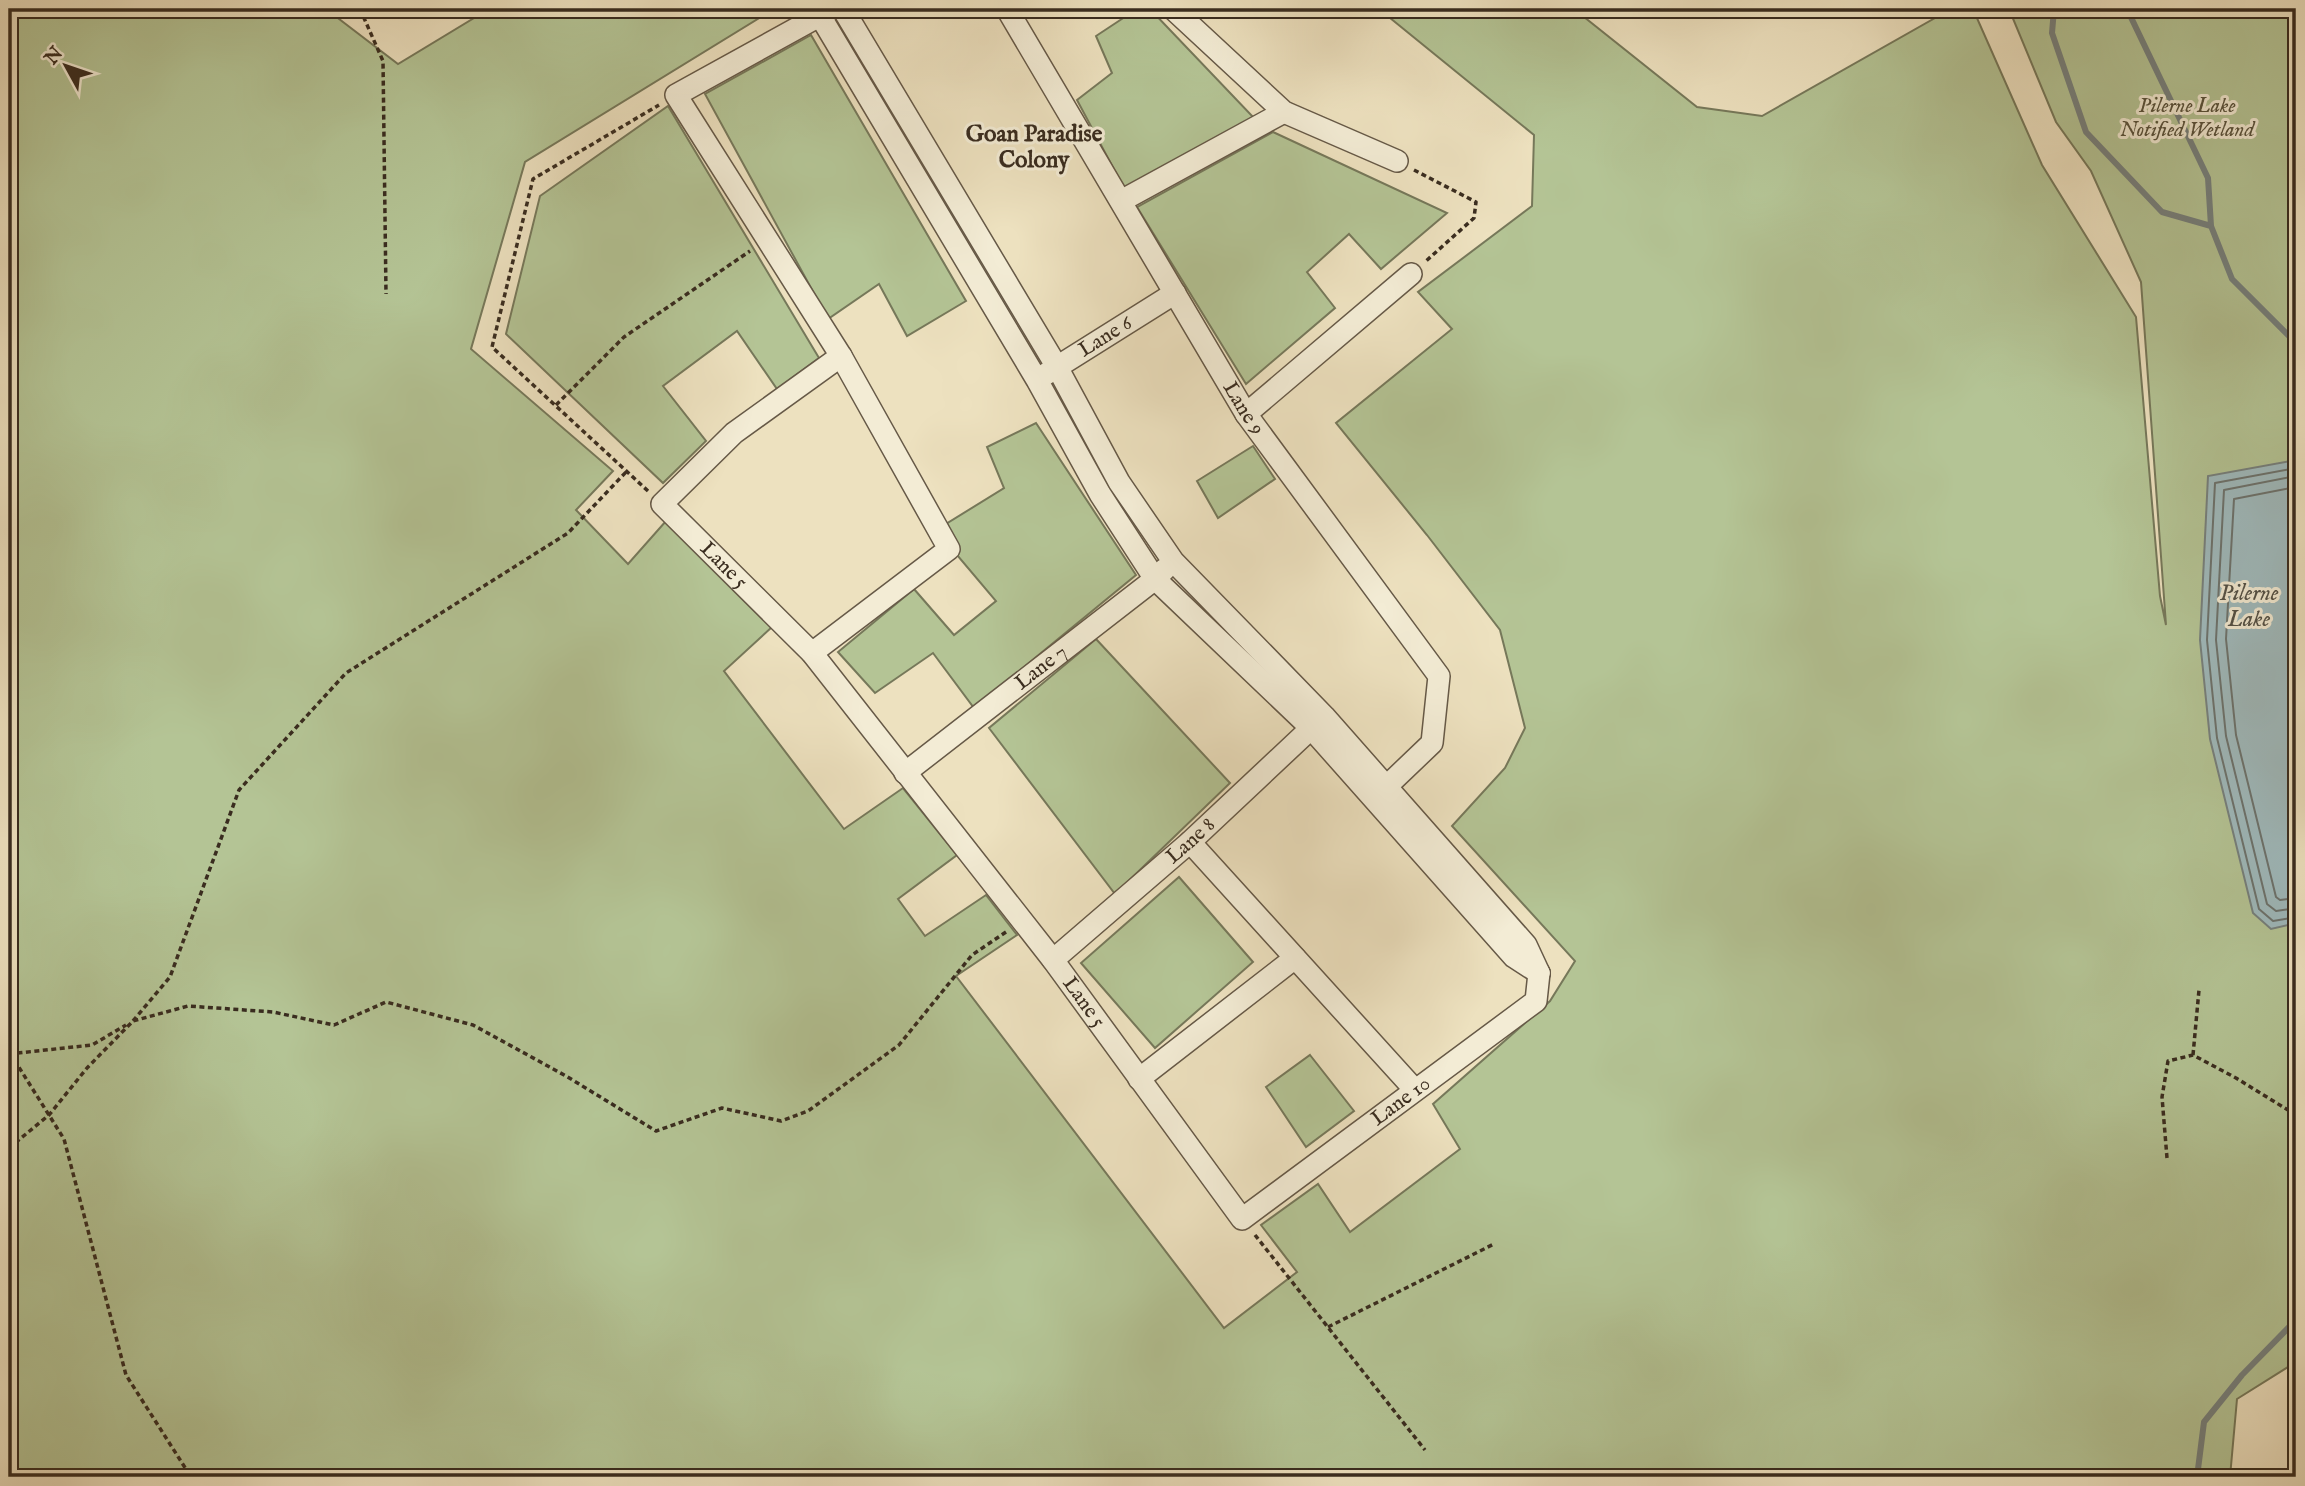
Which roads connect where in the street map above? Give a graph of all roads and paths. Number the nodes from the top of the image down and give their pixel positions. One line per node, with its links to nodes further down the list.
1 (360, 9): 13 (path)
2 (843, 9): 15 (street)
3 (1173, 9): 7 (street)
4 (823, 11): 6 (street); 16 (street)
5 (1015, 12): 9 (street, Lane 9)
6 (677, 95): 10 (street); 17 (path)
7 (1284, 112): 8 (street); 9 (street)
8 (1397, 161): 11 (path)
9 (1121, 201): 12 (street, Lane 9)
10 (766, 240): 14 (street); 17 (path)
11 (1411, 274): 18 (street)
12 (1175, 293): 15 (street, Lane 6); 18 (street, Lane 9)
13 (386, 295)
14 (841, 356): 20 (street); 23 (street)
15 (1057, 368): 16 (street, Lane 6); 21 (street)
16 (1037, 380): 22 (street)
17 (555, 405): 19 (path)
18 (1246, 414): 26 (street, Lane 9)
19 (627, 471): 20 (path); 33 (path)
20 (662, 504): 23 (street, Lane 5)
21 (1173, 561): 22 (street, Lane 7); 24 (street)
22 (1156, 579): 24 (street); 25 (street, Lane 7)
23 (812, 653): 25 (street, Lane 5)
24 (1317, 722): 26 (street); 27 (street, Lane 8); 31 (street)
25 (905, 773): 28 (street, Lane 5)
26 (1386, 787): 31 (street)
27 (1190, 842): 29 (street); 30 (street, Lane 8)
28 (1022, 921): 30 (street, Lane 5); 33 (path)
29 (1294, 958): 36 (street); 37 (street)
30 (1053, 960): 36 (street, Lane 5)
31 (1539, 973): 37 (street, Lane 10)
32 (2199, 990): 35 (path)
33 (133, 1021): 34 (path); 38 (path)
34 (9, 1053): 38 (path)
35 (2193, 1055): 39 (path); 41 (path)
36 (1139, 1079): 42 (street, Lane 5)
37 (1415, 1090): 42 (street, Lane 10)
38 (49, 1115): 40 (path); 46 (path)
39 (2296, 1115)
40 (9, 1148)
41 (2167, 1158)
42 (1242, 1219): 44 (path)
43 (1494, 1244): 44 (path)
44 (1328, 1327): 45 (path)
45 (1425, 1450)
46 (191, 1477)

